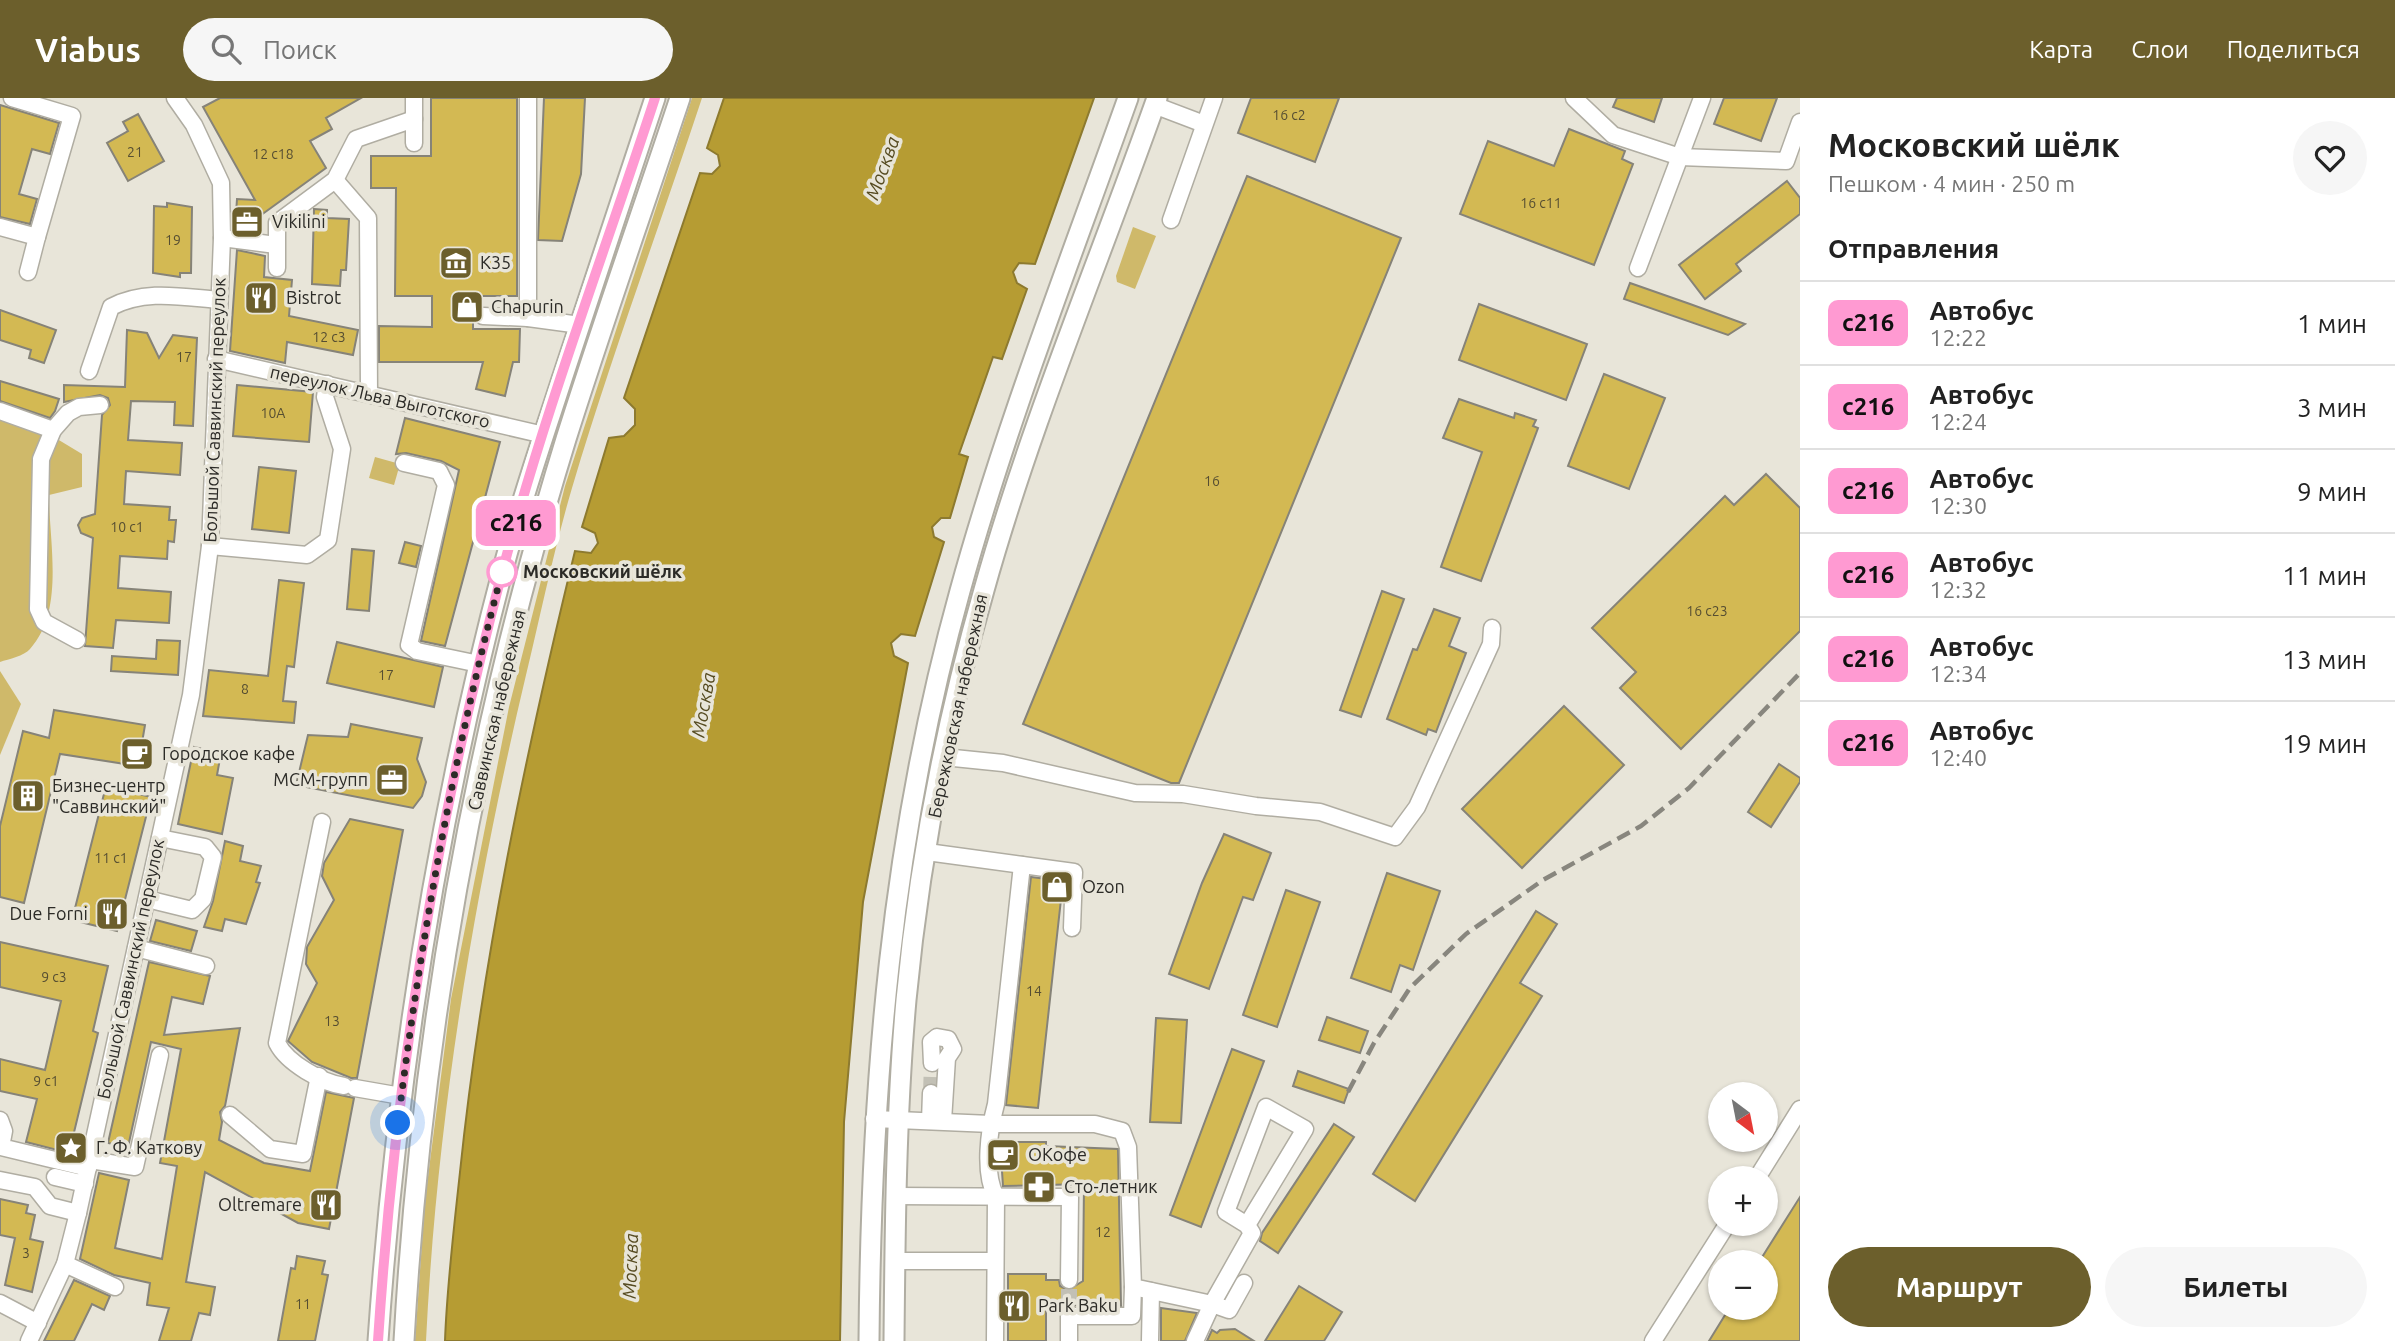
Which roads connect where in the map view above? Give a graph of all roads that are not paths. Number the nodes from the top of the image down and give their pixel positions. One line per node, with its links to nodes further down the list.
1 (12, 98): 20 (street)
2 (414, 98): 12 (street)
3 (528, 98): 28 (street)
4 (655, 98): 29 (main road, Саввинская набережная)
5 (680, 98): 87 (main road, Саввинская набережная)
6 (1128, 98): 60 (main road, Бережковская набережная)
7 (1213, 98): 14 (street)
8 (1574, 98): 16 (street)
9 (1702, 98): 16 (street)
10 (181, 100): 21 (street, Большой Саввинский переулок)
11 (1155, 101): 14 (street); 43 (main road, Бережковская набережная)
12 (414, 119): 15 (street); 17 (street)
13 (1800, 122): 16 (street)
14 (1204, 124): 18 (street)
15 (414, 143)
16 (1680, 157): 24 (street)
17 (335, 180): 22 (street); 33 (street)
18 (1171, 220)
19 (0, 227): 20 (street)
20 (37, 237): 25 (street)
21 (222, 238): 22 (street); 26 (street, Большой Саввинский переулок)
22 (276, 244): 23 (street)
23 (277, 268)
24 (1638, 268)
25 (28, 272)
26 (219, 300): 30 (street, Большой Саввинский переулок); 31 (street)
27 (483, 316): 28 (street)
28 (528, 318): 29 (street)
29 (580, 325): 37 (main road, Саввинская набережная)
30 (216, 359): 32 (street, переулок Льва Выготского); 39 (street, Большой Саввинский переулок)
31 (89, 371)
32 (327, 384): 33 (street, переулок Льва Выготского); 39 (street)
33 (369, 394): 37 (street, переулок Льва Выготского)
34 (100, 405): 36 (street)
35 (0, 411): 36 (street)
36 (53, 430): 41 (street)
37 (544, 435): 42 (main road, Саввинская набережная)
38 (404, 463): 42 (street)
39 (210, 547): 45 (street, Большой Саввинский переулок)
40 (1492, 628): 43 (street)
41 (77, 640)
42 (479, 664): 56 (main road, Саввинская набережная)
43 (944, 757): 46 (main road, Бережковская набережная)
44 (321, 822): 54 (street)
45 (160, 838): 48 (street, Большой Саввинский переулок); 48 (street)
46 (927, 852): 47 (street); 59 (main road, Бережковская набережная)
47 (1022, 865): 49 (street); 63 (street)
48 (147, 899): 50 (street, Большой Саввинский переулок)
49 (1072, 928)
50 (136, 948): 51 (street); 66 (street, Большой Саввинский переулок)
51 (206, 966)
52 (160, 1055): 66 (street)
53 (932, 1063): 62 (street)
54 (319, 1076): 56 (street); 58 (street)
55 (931, 1093): 62 (street)
56 (401, 1096): 86 (main road, Саввинская набережная)
57 (1800, 1109): 65 (street)
58 (230, 1115)
59 (898, 1118): 60 (street); 62 (street); 69 (main road, Бережковская набережная)
60 (874, 1119): 88 (main road, Бережковская набережная)
61 (0, 1120): 64 (street)
62 (936, 1121): 63 (street)
63 (991, 1124): 70 (street); 80 (street)
64 (1, 1150): 66 (street)
65 (1764, 1166)
66 (88, 1171): 67 (street); 71 (street, Большой Саввинский переулок)
67 (55, 1177)
68 (0, 1180): 71 (street)
69 (895, 1196): 70 (street); 74 (main road, Бережковская набережная)
70 (996, 1197): 75 (street); 77 (street)
71 (78, 1213): 76 (street, Большой Саввинский переулок)
72 (1247, 1224): 72 (street); 83 (street)
73 (1720, 1236): 94 (street)
74 (895, 1261): 75 (street); 89 (main road, Бережковская набережная)
75 (995, 1261): 90 (street)
76 (65, 1264): 79 (street); 84 (street, Большой Саввинский переулок)
77 (1069, 1280)
78 (1244, 1283): 83 (street)
79 (115, 1287)
80 (1133, 1287): 81 (street); 91 (street)
81 (1151, 1291): 83 (street); 92 (street)
82 (0, 1303): 84 (street)
83 (1212, 1304): 93 (street)
84 (38, 1323): 85 (street, Большой Саввинский переулок)
85 (29, 1341)
86 (378, 1341)
87 (404, 1341)
88 (869, 1341)
89 (894, 1341)
90 (995, 1341)
91 (1069, 1341)
92 (1150, 1341)
93 (1195, 1341)
94 (1653, 1341)

